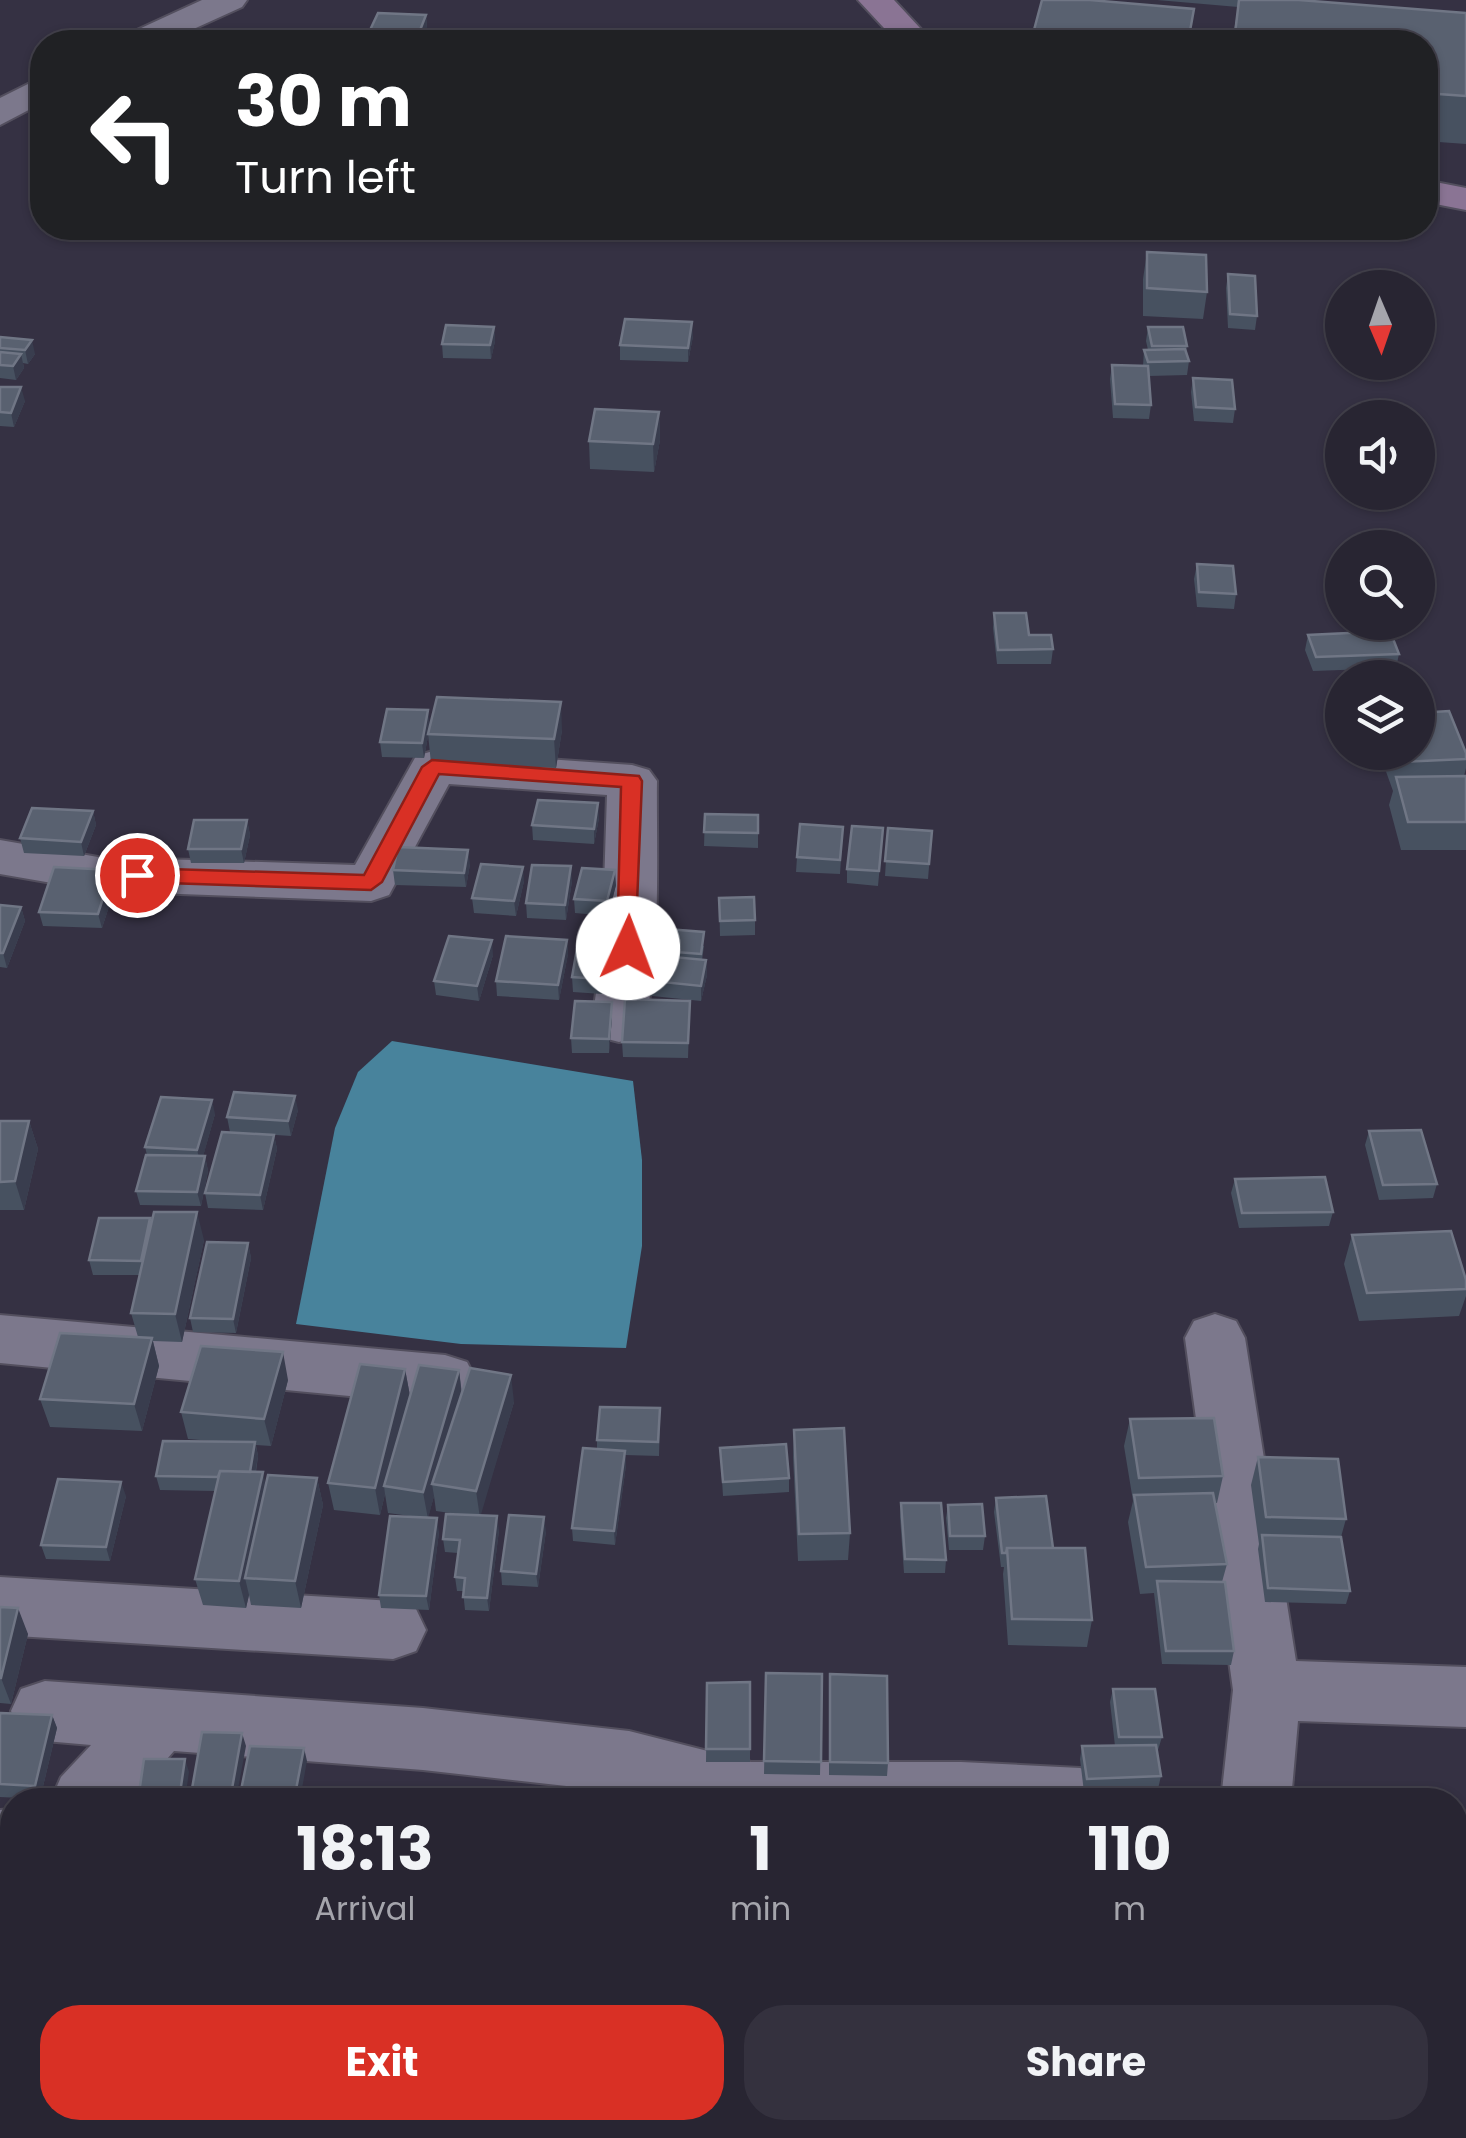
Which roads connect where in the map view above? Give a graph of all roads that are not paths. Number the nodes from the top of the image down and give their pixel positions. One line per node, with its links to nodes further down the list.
1 (230, 0): 3 (street)
2 (875, 0): 4 (street)
3 (164, 30)
4 (904, 30)
5 (30, 95): 6 (street)
6 (0, 114)
7 (1438, 194): 8 (street)
8 (1466, 199)
9 (0, 858): 10 (street)
10 (619, 1023)
11 (1215, 1338): 16 (street)
12 (0, 1339): 13 (street)
13 (445, 1380)
14 (0, 1606): 15 (street)
15 (393, 1630)
16 (1267, 1690): 17 (street); 22 (street)
17 (1466, 1697)
18 (45, 1711): 19 (street)
19 (159, 1719): 20 (street); 21 (street)
20 (97, 1788)
21 (728, 1788)
22 (1257, 1788)

